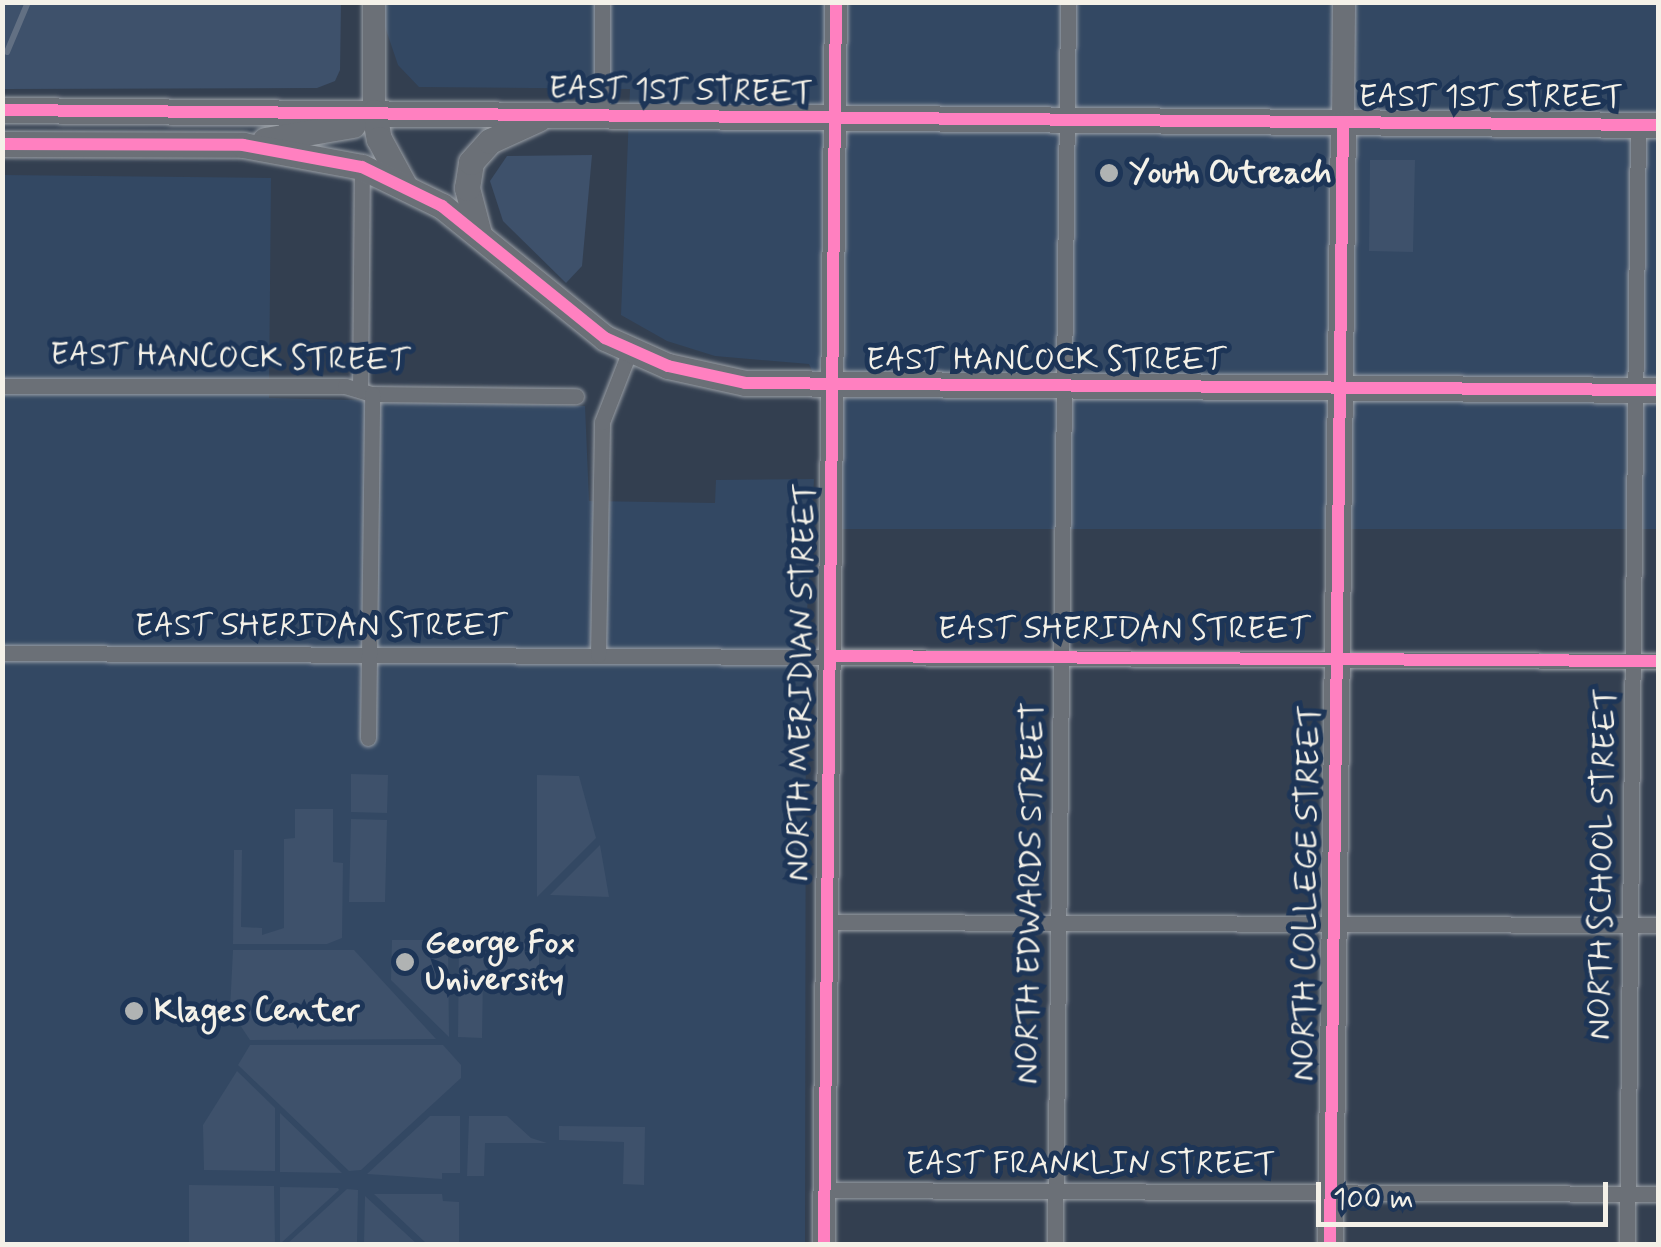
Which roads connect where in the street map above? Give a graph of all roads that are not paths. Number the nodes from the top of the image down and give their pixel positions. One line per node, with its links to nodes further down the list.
1 (374, 2): 7 (street)
2 (602, 2): 9 (street)
3 (836, 2): 10 (street, NORTH MERIDIAN STREET)
4 (1068, 2): 11 (street, NORTH EDWARDS STREET)
5 (1344, 2): 12 (street)
6 (2, 110): 7 (main road, EAST 1ST STREET)
7 (374, 112): 8 (main road, EAST 1ST STREET); 15 (main road); 17 (main road)
8 (544, 116): 9 (main road, EAST 1ST STREET); 18 (main road)
9 (602, 117): 10 (main road, EAST 1ST STREET)
10 (836, 120): 11 (main road, EAST 1ST STREET); 21 (street, NORTH MERIDIAN STREET)
11 (1068, 122): 12 (main road, EAST 1ST STREET); 22 (street, NORTH EDWARDS STREET)
12 (1342, 123): 13 (main road, EAST 1ST STREET); 23 (main road, NORTH COLLEGE STREET)
13 (1648, 125): 24 (street, NORTH SCHOOL STREET)
14 (2, 144): 15 (main road)
15 (243, 145): 16 (main road)
16 (362, 167): 17 (main road); 25 (street)
17 (404, 186): 18 (main road)
18 (479, 234): 19 (main road, EAST HANCOCK STREET)
19 (630, 350): 21 (main road, EAST HANCOCK STREET); 29 (street)
20 (2, 386): 25 (street, EAST HANCOCK STREET)
21 (834, 386): 22 (main road, EAST HANCOCK STREET); 30 (street, NORTH MERIDIAN STREET)
22 (1065, 387): 23 (main road, EAST HANCOCK STREET); 31 (street, NORTH EDWARDS STREET)
23 (1342, 389): 24 (main road, EAST HANCOCK STREET); 32 (main road, NORTH COLLEGE STREET)
24 (1647, 390): 33 (street, NORTH SCHOOL STREET)
25 (366, 392): 26 (street, EAST HANCOCK STREET); 28 (street)
26 (576, 396)
27 (2, 653): 28 (street, EAST SHERIDAN STREET)
28 (369, 655): 29 (street, EAST SHERIDAN STREET); 35 (street)
29 (598, 655): 30 (street, EAST SHERIDAN STREET)
30 (830, 656): 31 (street, EAST SHERIDAN STREET); 36 (street, NORTH MERIDIAN STREET)
31 (1062, 657): 32 (street, EAST SHERIDAN STREET); 37 (street, NORTH EDWARDS STREET)
32 (1337, 657): 33 (street, EAST SHERIDAN STREET); 38 (main road, NORTH COLLEGE STREET)
33 (1633, 661): 34 (street, EAST SHERIDAN STREET); 39 (street, NORTH SCHOOL STREET)
34 (1658, 661)
35 (368, 738)
36 (827, 922): 37 (street); 41 (street, NORTH MERIDIAN STREET)
37 (1058, 922): 38 (street); 42 (street, NORTH EDWARDS STREET)
38 (1335, 924): 39 (street); 43 (main road, NORTH COLLEGE STREET)
39 (1630, 925): 40 (street); 44 (street, NORTH SCHOOL STREET)
40 (1658, 925)
41 (824, 1190): 42 (street, EAST FRANKLIN STREET); 46 (street, NORTH MERIDIAN STREET)
42 (1055, 1192): 43 (street, EAST FRANKLIN STREET); 47 (street, NORTH EDWARDS STREET)
43 (1330, 1192): 44 (street, EAST FRANKLIN STREET); 48 (main road, NORTH COLLEGE STREET)
44 (1628, 1194): 45 (street, EAST FRANKLIN STREET); 49 (street, NORTH SCHOOL STREET)
45 (1658, 1194)
46 (824, 1244)
47 (1055, 1244)
48 (1330, 1244)
49 (1628, 1244)

